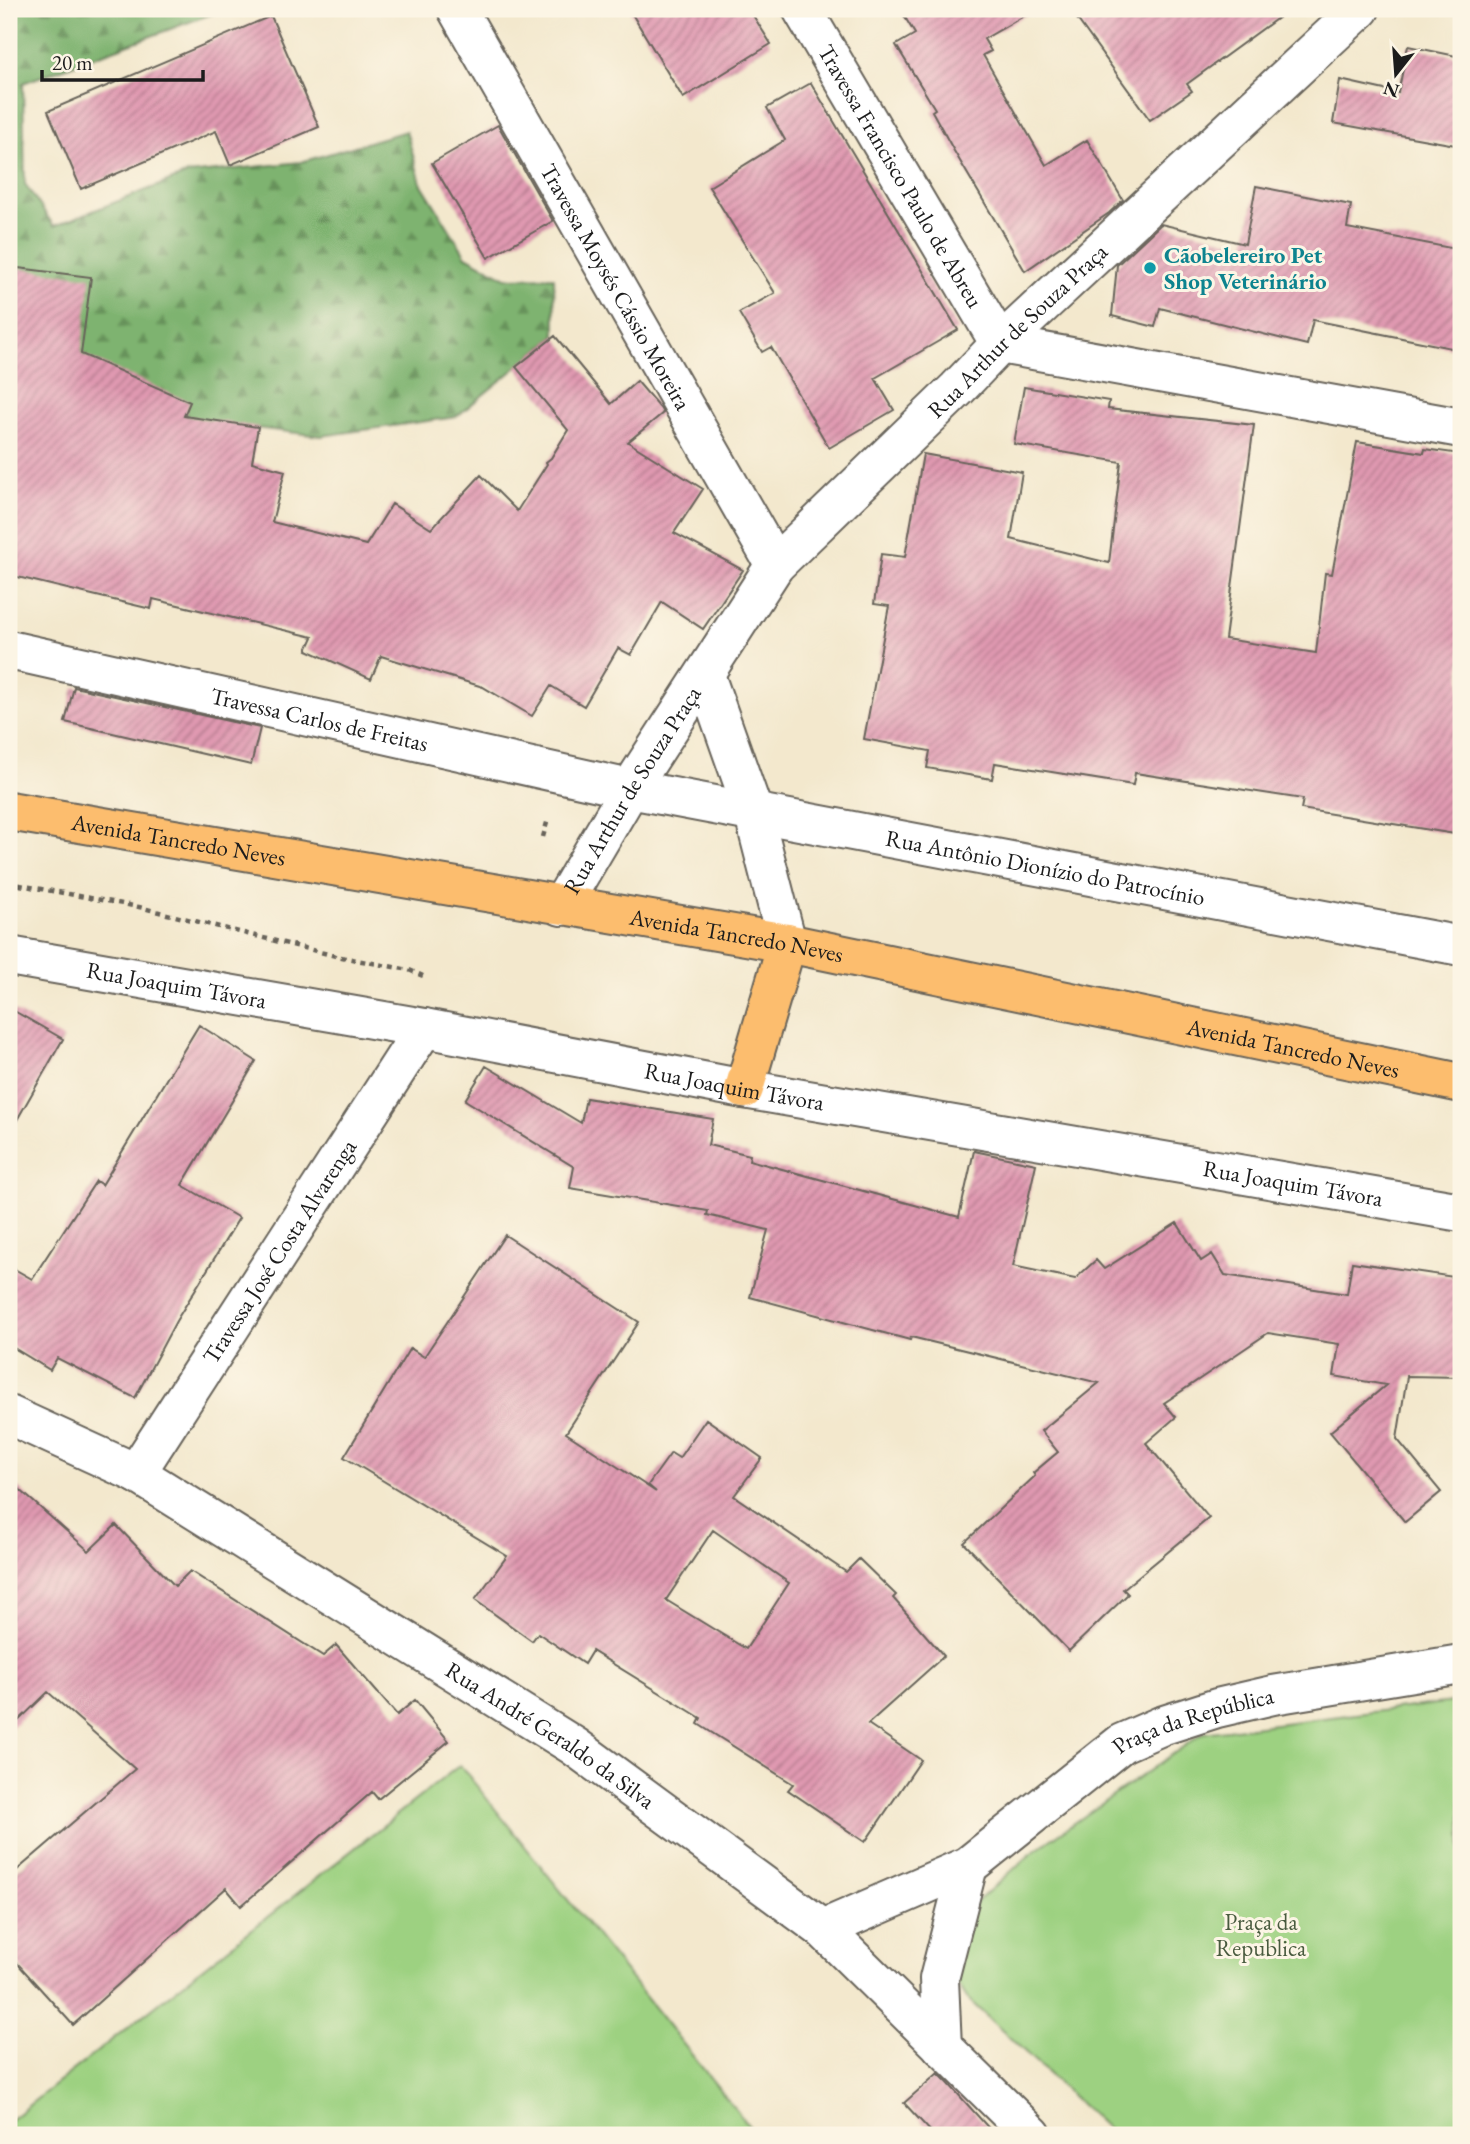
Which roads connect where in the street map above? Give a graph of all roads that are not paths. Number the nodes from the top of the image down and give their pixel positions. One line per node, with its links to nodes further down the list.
1 (457, 9): 6 (street, Travessa Moysés Cássio Moreira)
2 (802, 9): 4 (street, Travessa Francisco Paulo de Abreu)
3 (1360, 9): 4 (street, Rua Arthur de Souza Praça)
4 (1000, 344): 5 (street); 6 (street, Rua Arthur de Souza Praça)
5 (1461, 428)
6 (775, 565): 8 (street, Rua Arthur de Souza Praça)
7 (9, 650): 9 (street, Travessa Carlos de Freitas)
8 (705, 675): 9 (street, Rua Arthur de Souza Praça); 11 (street, Rua Arthur de Souza Praça)
9 (630, 789): 11 (street, Rua Antônio Dionízio do Patrocínio); 12 (street, Rua Arthur de Souza Praça)
10 (9, 811): 12 (main road, Avenida Tancredo Neves)
11 (753, 811): 13 (street, Rua Arthur de Souza Praça); 14 (street, Rua Antônio Dionízio do Patrocínio)
12 (561, 906): 13 (main road, Avenida Tancredo Neves)
13 (787, 943): 17 (main road, Avenida Tancredo Neves); 18 (main road)
14 (1461, 946)
15 (9, 956): 16 (street, Rua Joaquim Távora)
16 (424, 1028): 18 (street, Rua Joaquim Távora); 21 (street, Travessa José Costa Alvarenga)
17 (1461, 1083)
18 (744, 1089): 19 (street, Rua Joaquim Távora)
19 (1461, 1212)
20 (9, 1415): 21 (street, Rua André Geraldo da Silva)
21 (136, 1474): 24 (street, Rua André Geraldo da Silva)
22 (1461, 1664): 23 (street, Praça da República)
23 (968, 1866): 24 (street, Praça da República); 25 (street)
24 (823, 1929): 25 (street, Rua André Geraldo da Silva)
25 (942, 2047): 26 (street, Rua André Geraldo da Silva)
26 (1032, 2135)

